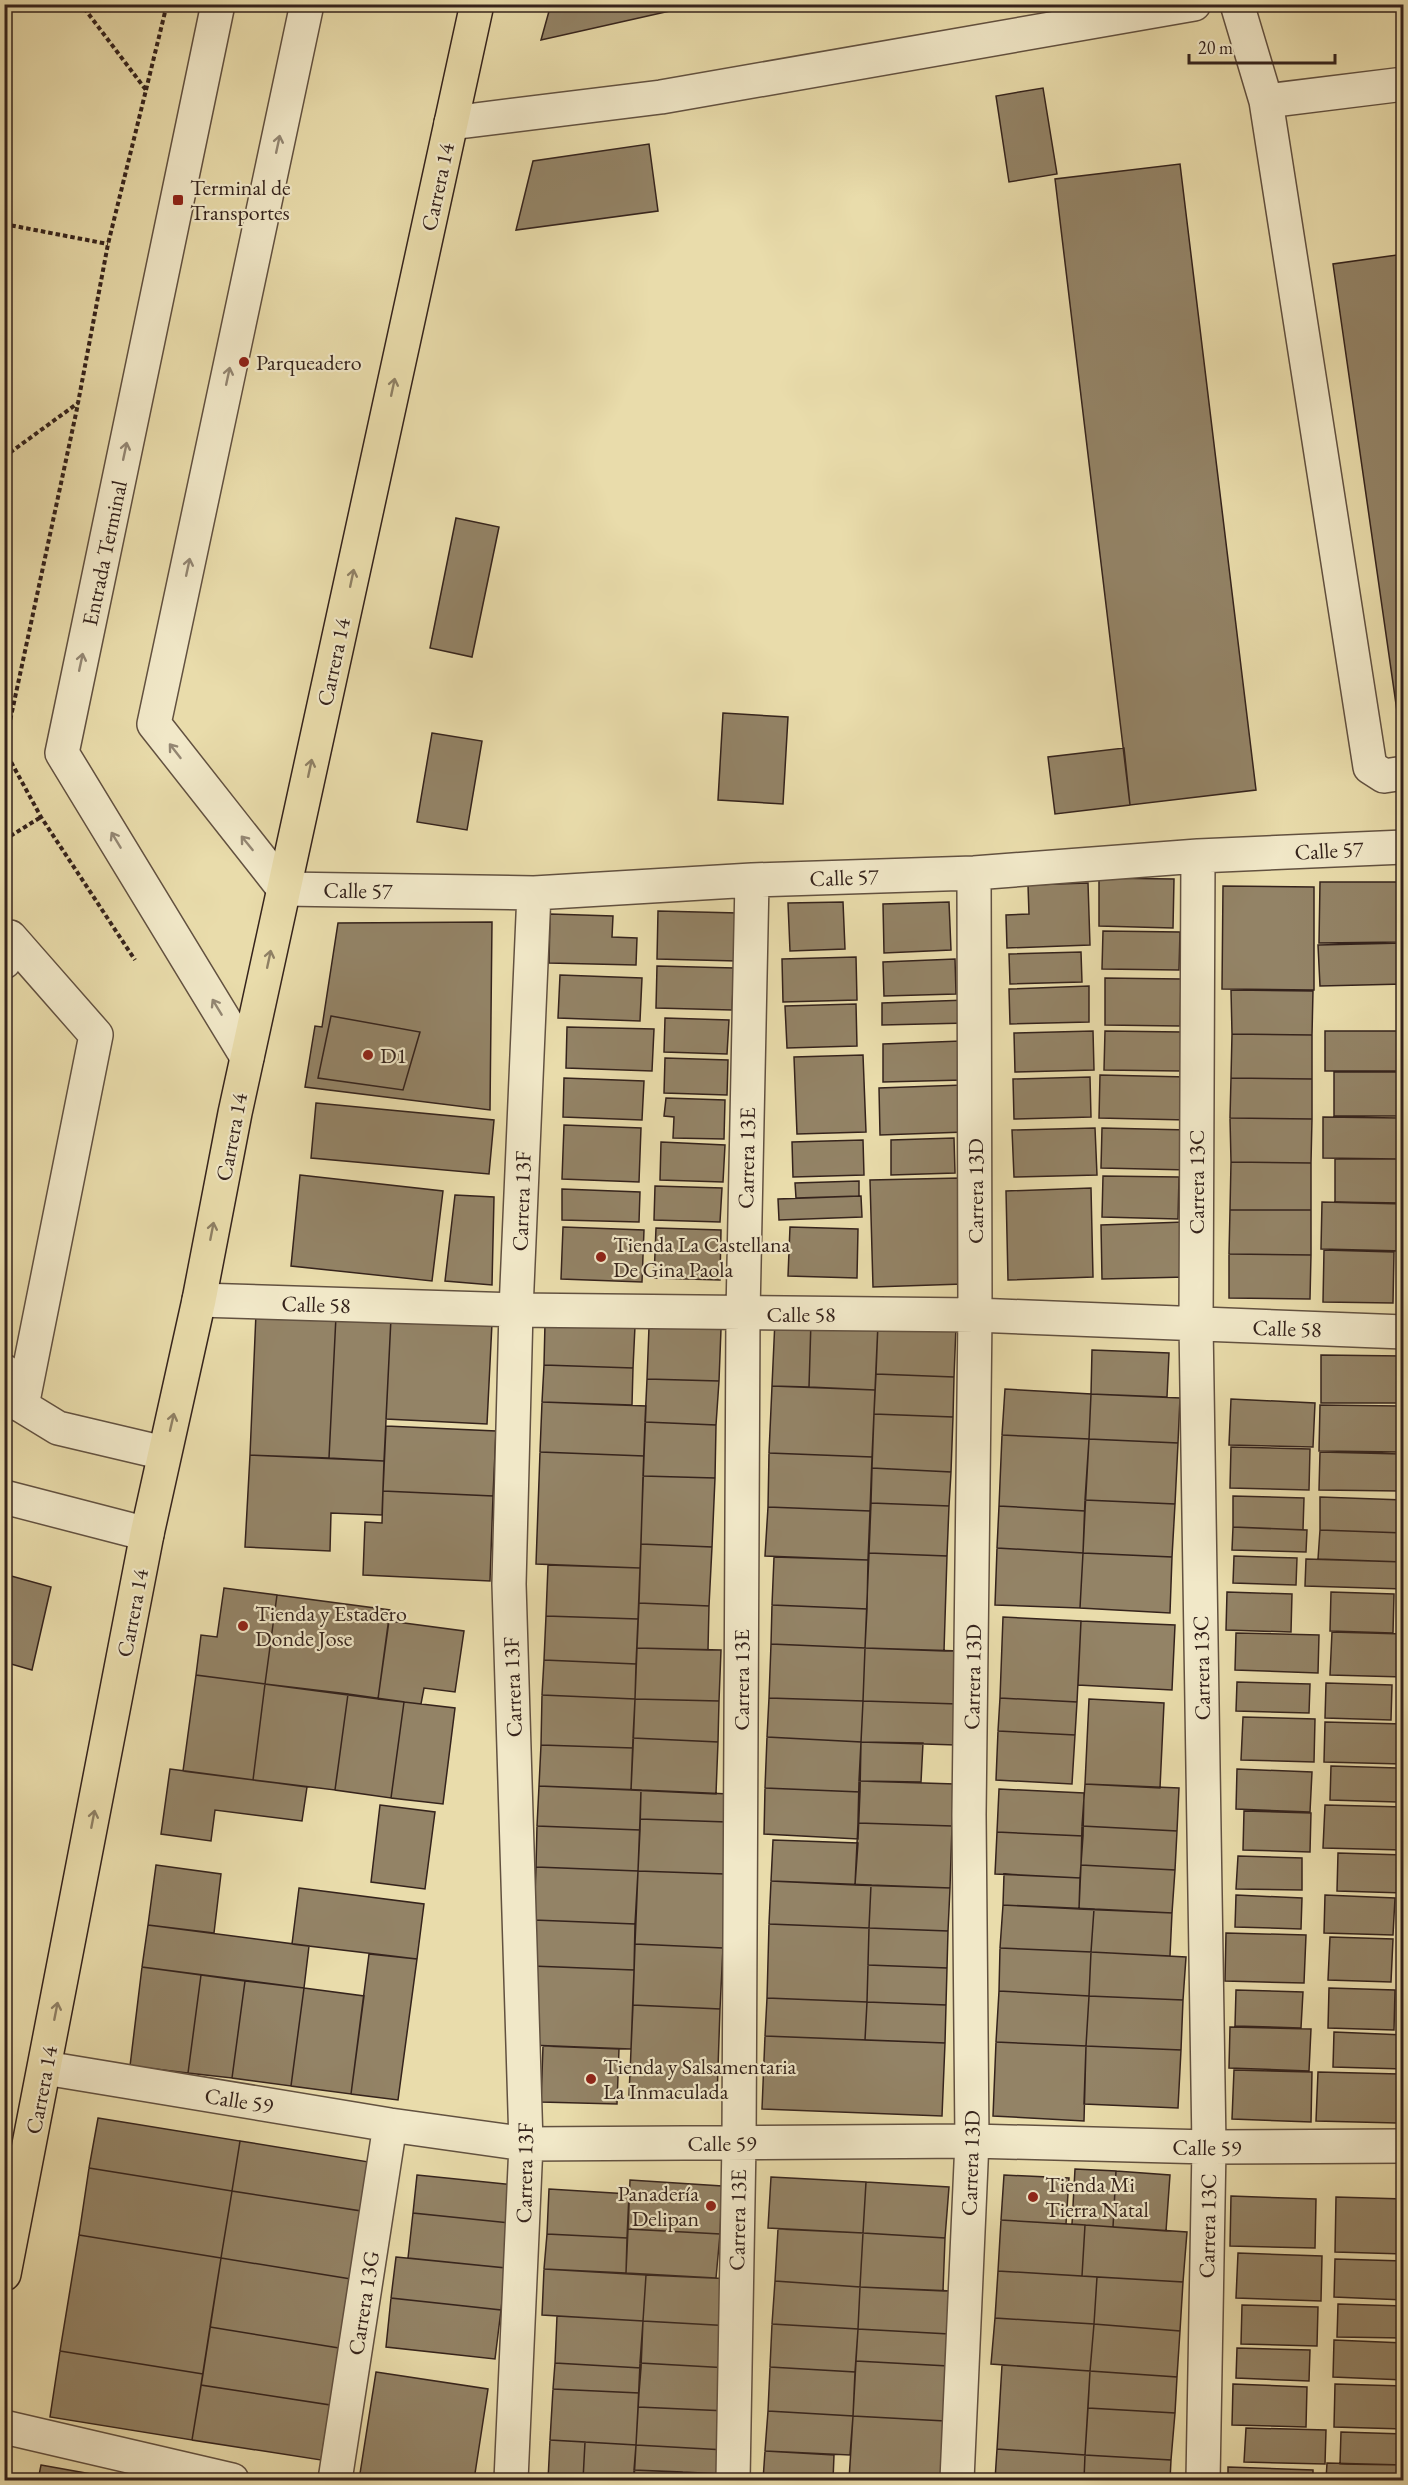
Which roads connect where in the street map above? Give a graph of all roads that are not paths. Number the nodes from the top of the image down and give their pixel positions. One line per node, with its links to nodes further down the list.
1 (218, 4): 17 (street, Entrada Terminal, one-way to 1)
2 (308, 4): 14 (street, one-way to 2)
3 (477, 4): 8 (main road, Carrera 14)
4 (1194, 4): 8 (street)
5 (1238, 4): 7 (street)
6 (1404, 84): 7 (street)
7 (1266, 101): 9 (street)
8 (451, 123): 14 (main road, Carrera 14, one-way to 8)
9 (1404, 773)
10 (1404, 847): 11 (street, Calle 57)
11 (1198, 856): 12 (street, Calle 57); 22 (street, Carrera 13C)
12 (974, 873): 13 (street, Calle 57); 21 (street, Carrera 13D)
13 (752, 880): 15 (street, Calle 57); 20 (street, Carrera 13E)
14 (284, 889): 15 (street, Calle 57); 17 (main road, Carrera 14, one-way to 14)
15 (534, 893): 19 (street, Carrera 13F)
16 (6, 943): 25 (street)
17 (247, 1057): 18 (main road, Carrera 14, one-way to 17)
18 (199, 1300): 19 (street, Calle 58); 26 (main road, Carrera 14, one-way to 18)
19 (516, 1310): 20 (street, Calle 58); 33 (street, Carrera 13F)
20 (743, 1313): 21 (street, Calle 58); 32 (street, Carrera 13E)
21 (975, 1315): 22 (street, Calle 58); 31 (street, Carrera 13D)
22 (1196, 1324): 23 (street, Calle 58); 35 (street, Carrera 13C)
23 (1404, 1332)
24 (4, 1371): 25 (street)
25 (22, 1406): 26 (street)
26 (164, 1453): 28 (main road, Carrera 14)
27 (4, 1497): 28 (street)
28 (147, 1534): 29 (main road, Carrera 14, one-way to 28)
29 (45, 2068): 30 (street, Calle 59); 36 (main road, Carrera 14)
30 (390, 2125): 33 (street, Calle 59); 39 (street, Carrera 13G)
31 (972, 2141): 32 (street, Calle 59); 35 (street, Calle 59); 42 (street, Carrera 13D)
32 (739, 2142): 33 (street, Calle 59); 41 (street, Carrera 13E)
33 (526, 2144): 40 (street, Carrera 13F)
34 (1404, 2146): 35 (street, Calle 59)
35 (1209, 2147): 43 (street, Carrera 13C)
36 (4, 2274)
37 (4, 2427): 38 (street)
38 (232, 2481)
39 (335, 2481)
40 (511, 2481)
41 (733, 2481)
42 (957, 2481)
43 (1203, 2481)

